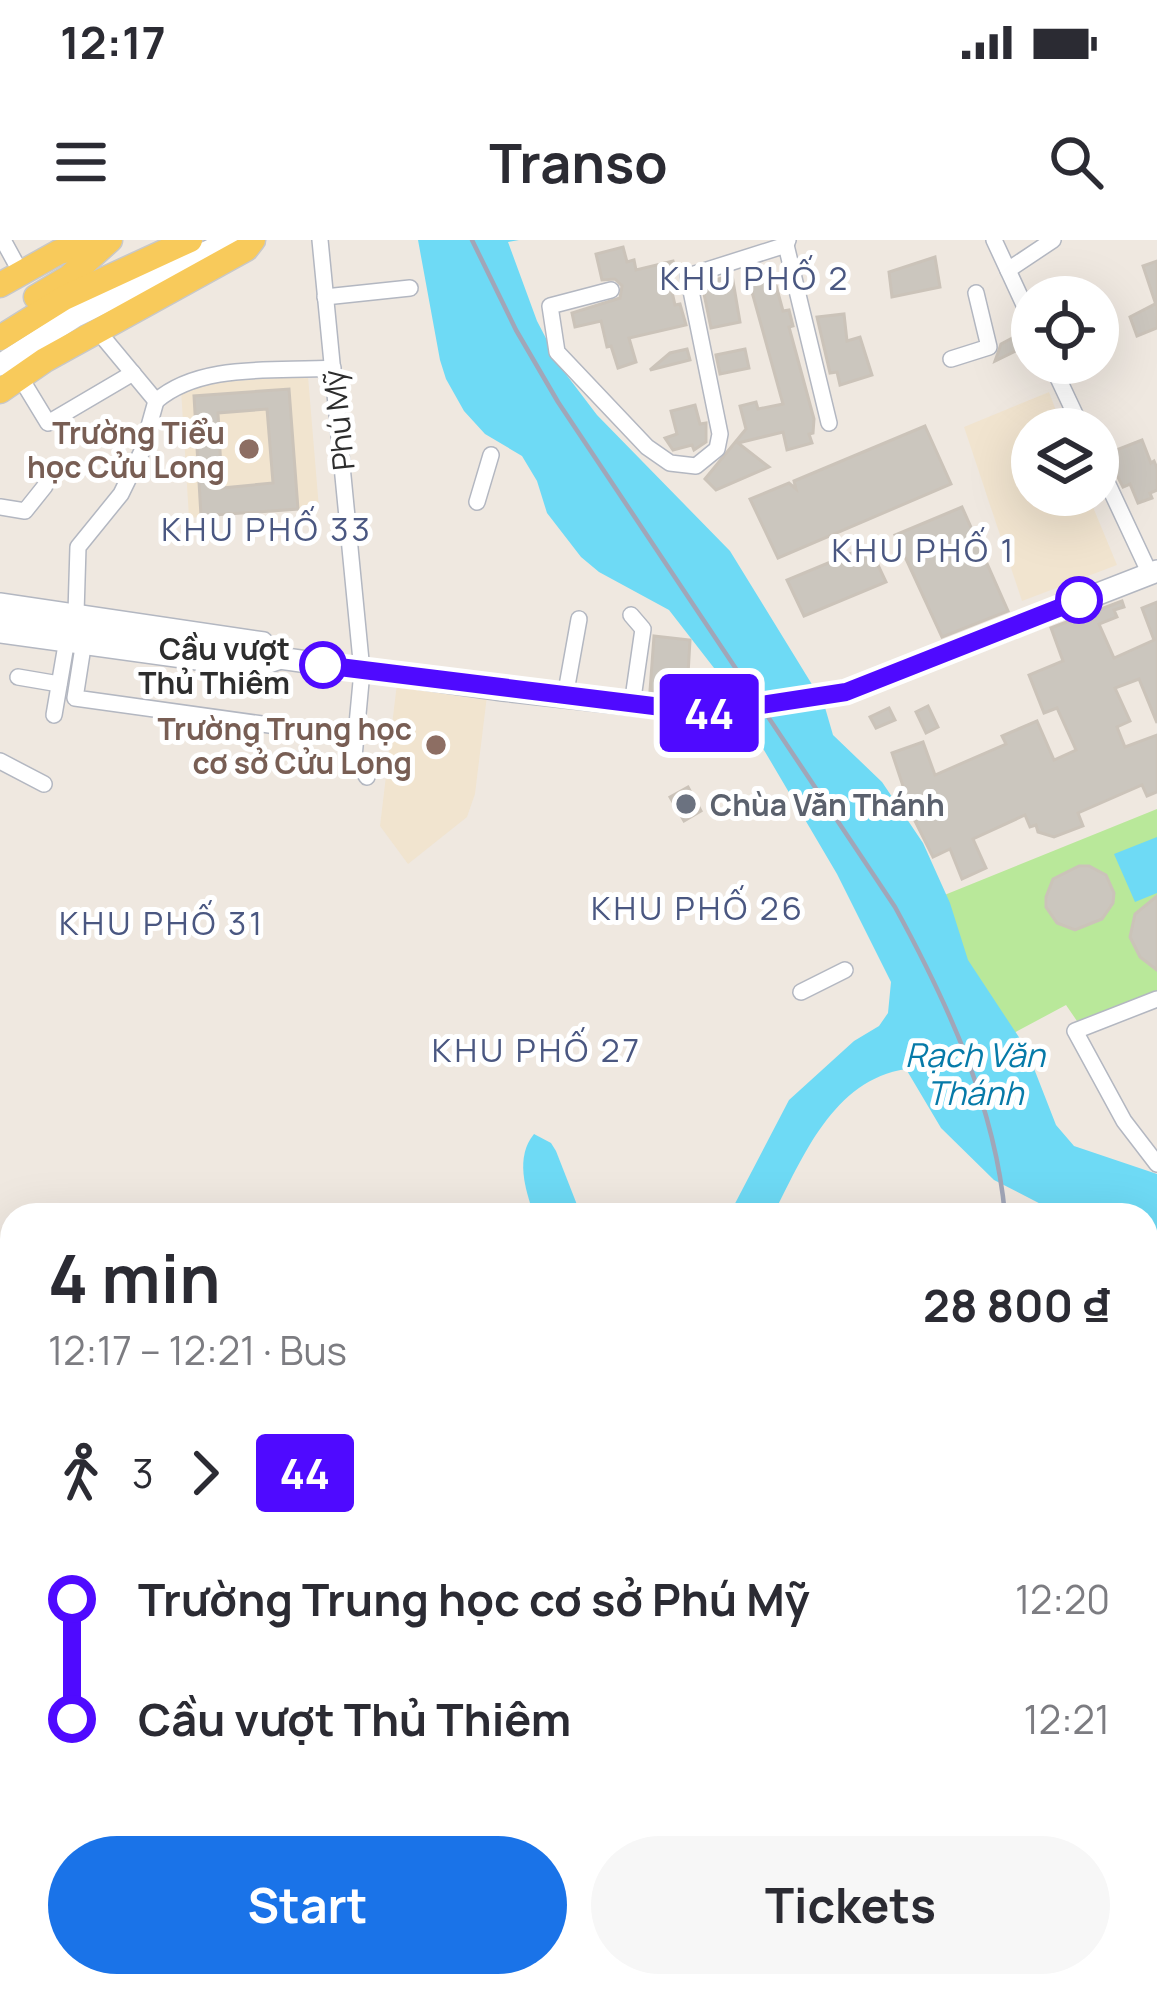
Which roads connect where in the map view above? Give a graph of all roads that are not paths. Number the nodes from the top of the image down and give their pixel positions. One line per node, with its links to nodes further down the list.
1 (3, 240): 12 (street)
2 (111, 240): 12 (main road); 17 (main road)
3 (190, 240): 19 (main road)
4 (253, 240): 18 (main road)
5 (320, 240): 16 (street, Phú Mỹ)
6 (994, 240): 10 (street)
7 (1053, 240): 10 (street)
8 (787, 243): 14 (street); 25 (street)
9 (223, 244): 23 (street)
10 (1008, 270): 11 (street)
11 (1011, 276)
12 (11, 279)
13 (410, 287): 16 (street)
14 (611, 290)
15 (976, 293): 20 (street)
16 (325, 297): 21 (street, Phú Mỹ)
17 (0, 318)
18 (97, 330): 22 (street); 23 (main road)
19 (0, 338)
20 (951, 359)
21 (333, 368): 24 (street); 40 (street, Phú Mỹ)
22 (133, 373): 23 (street); 24 (street)
23 (7, 378)
24 (156, 400): 33 (street)
25 (829, 423)
26 (491, 455): 28 (street)
27 (45, 486): 30 (street)
28 (477, 502)
29 (1119, 505): 31 (street)
30 (0, 507)
31 (1153, 573): 44 (street)
32 (0, 601): 33 (street)
33 (76, 613): 39 (street)
34 (632, 615): 44 (street)
35 (0, 618): 39 (street)
36 (579, 619): 43 (street)
37 (0, 635): 38 (street)
38 (75, 646): 39 (street); 42 (street); 46 (street)
39 (284, 660): 40 (street)
40 (362, 671): 43 (street); 46 (street, Phú Mỹ)
41 (19, 677): 42 (street)
42 (59, 684): 45 (street)
43 (565, 697): 44 (street)
44 (632, 705)
45 (54, 715)
46 (355, 737): 48 (street)
47 (0, 761): 49 (street)
48 (367, 777)
49 (44, 784)
50 (845, 970): 51 (street)
51 (800, 992)
52 (1157, 999): 53 (street)
53 (1157, 1164)

